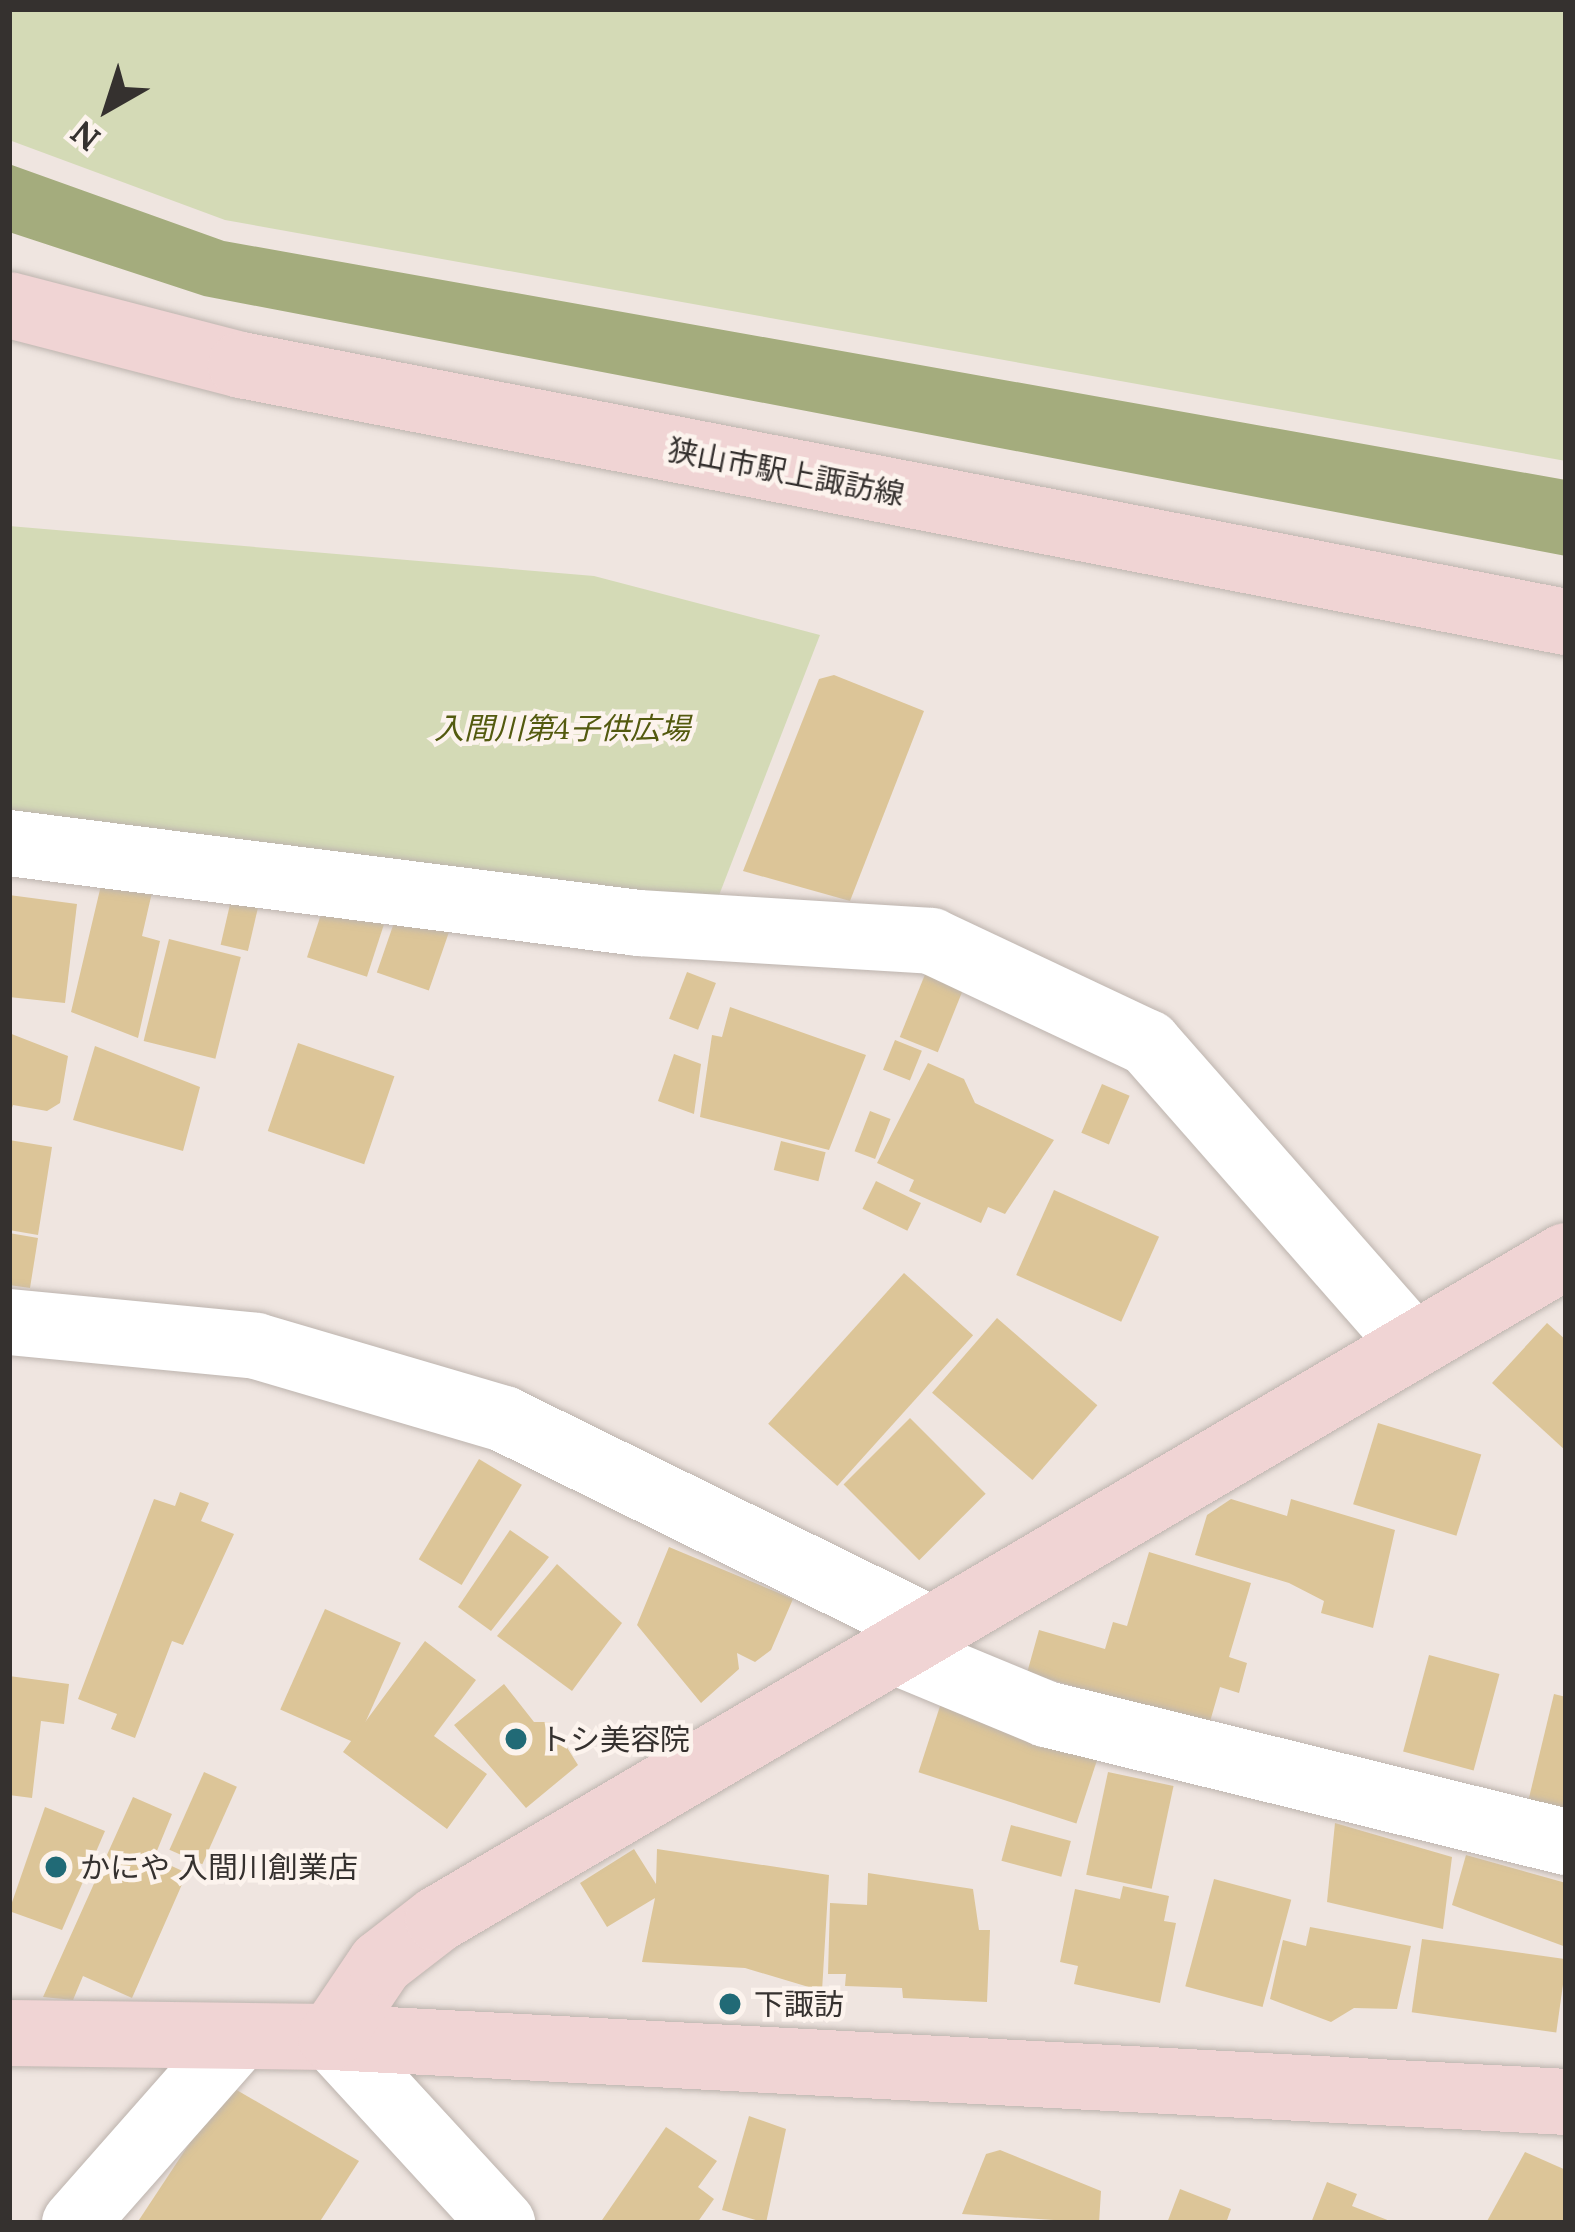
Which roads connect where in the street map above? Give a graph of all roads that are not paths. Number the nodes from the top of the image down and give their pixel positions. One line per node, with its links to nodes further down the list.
1 (9, 305): 2 (street, 狭山市駅上諏訪線)
2 (1566, 622)
3 (9, 843): 6 (street)
4 (1566, 1256): 6 (street)
5 (9, 1322): 7 (street)
6 (1412, 1344): 7 (street)
7 (913, 1640): 8 (street); 11 (street)
8 (1566, 1842)
9 (9, 2033): 10 (street)
10 (240, 2036): 11 (street); 13 (street)
11 (331, 2036): 12 (street); 14 (street)
12 (1566, 2102)
13 (75, 2223)
14 (502, 2223)

